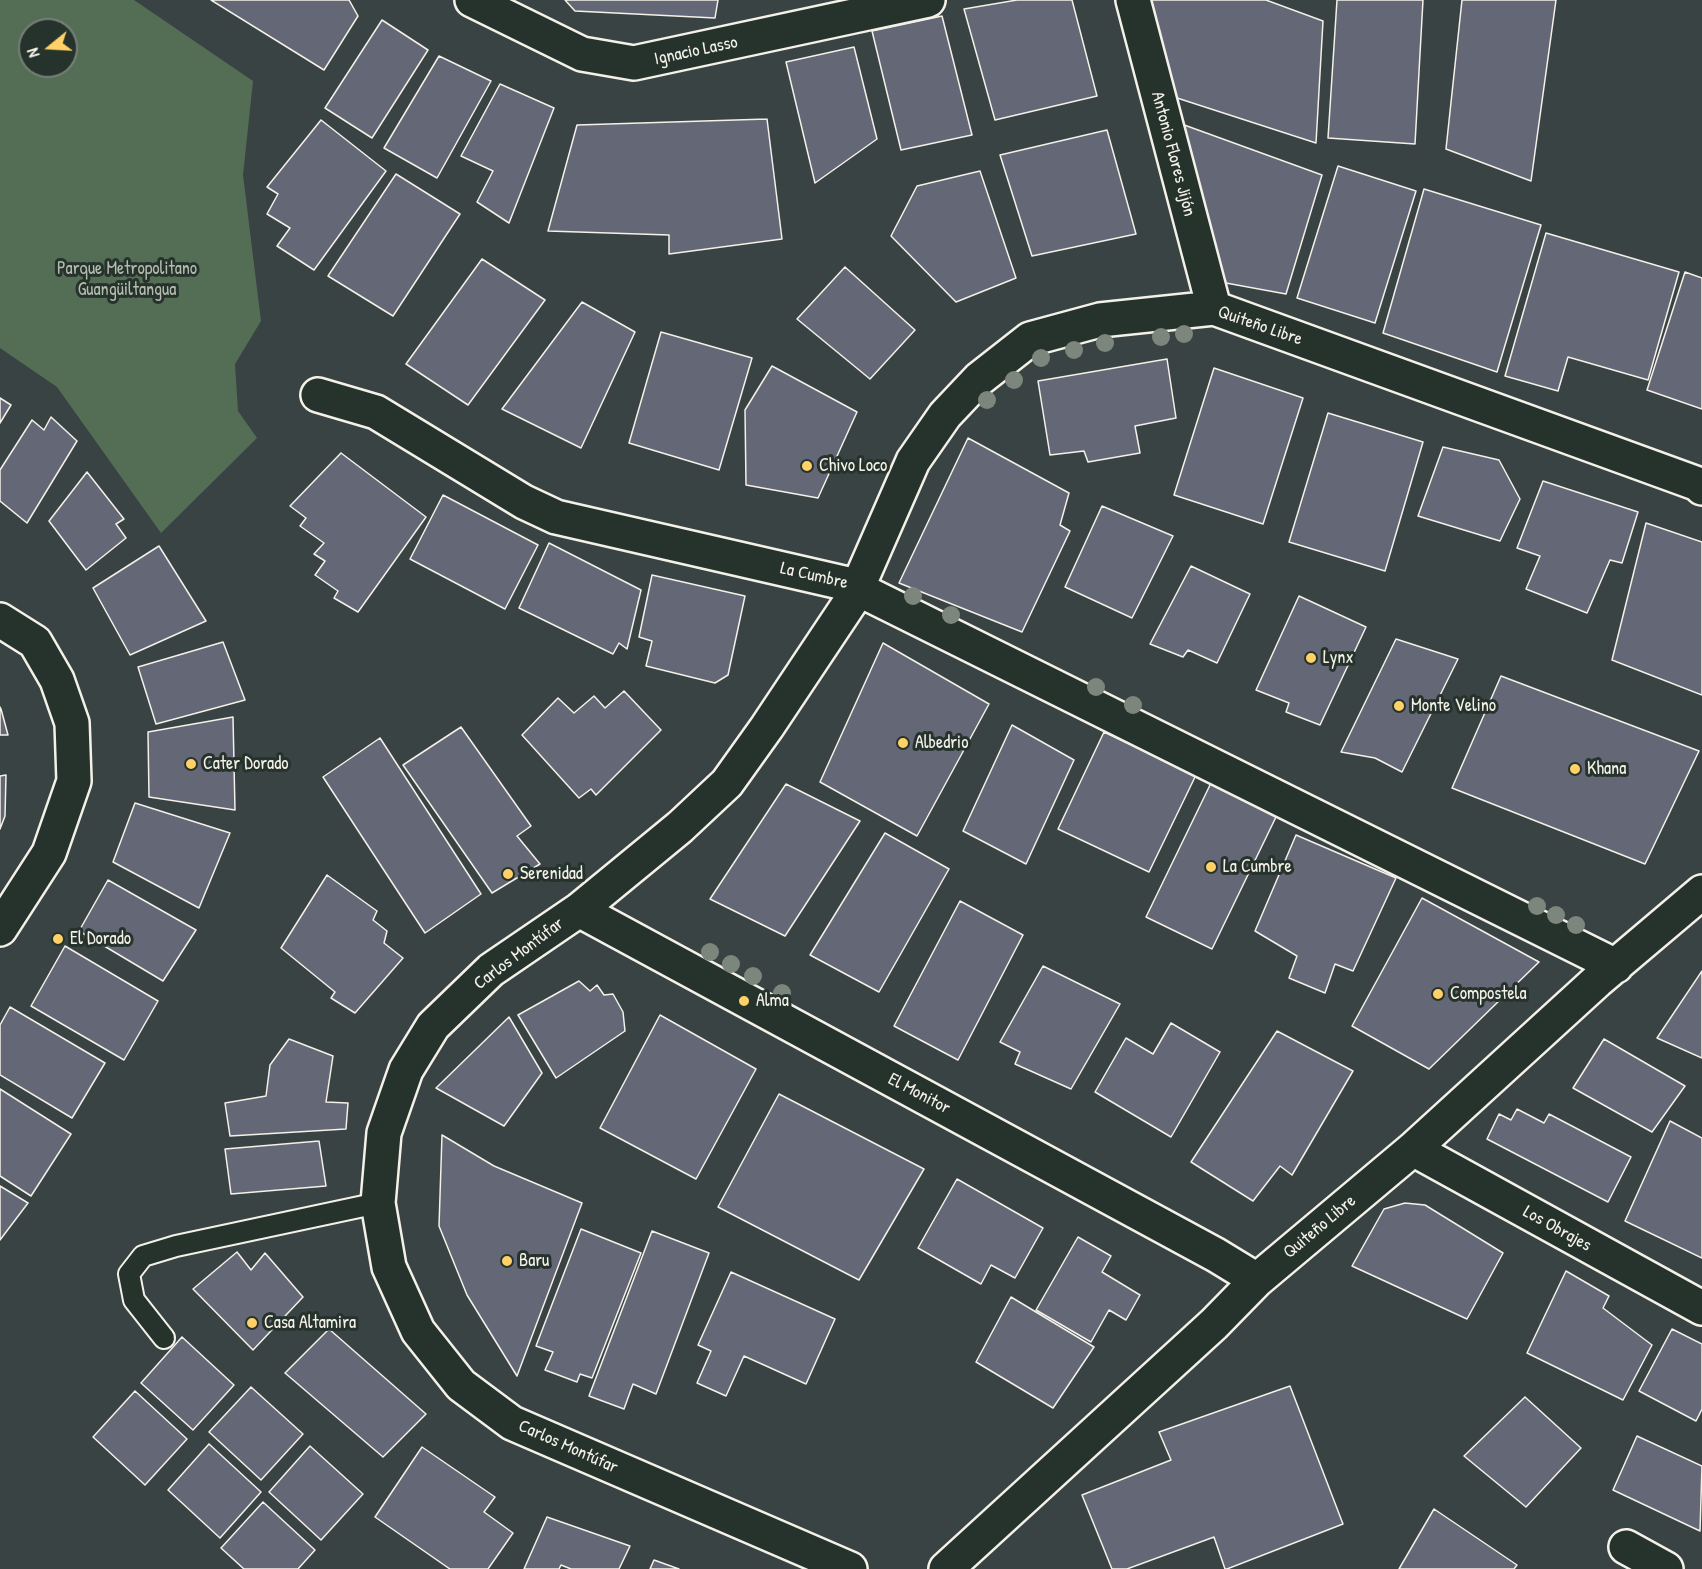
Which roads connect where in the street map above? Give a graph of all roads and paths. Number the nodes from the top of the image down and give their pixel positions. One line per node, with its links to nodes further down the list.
1 (472, 0): 2 (street, Ignacio Lasso)
2 (928, 0)
3 (1133, 0): 4 (street, Antonio Flores Jijón)
4 (1214, 308): 6 (street, Quiteño Libre); 7 (street, Quiteño Libre)
5 (318, 395): 7 (street, La Cumbre)
6 (1702, 488)
7 (857, 586): 10 (street, Carlos Montúfar); 12 (street, La Cumbre)
8 (0, 620): 11 (street)
9 (1702, 892): 12 (street, Quiteño Libre)
10 (579, 910): 14 (street, Carlos Montúfar); 15 (street, El Monitor)
11 (0, 929)
12 (1616, 966): 13 (street, Quiteño Libre)
13 (1413, 1149): 15 (street, Quiteño Libre); 16 (street, Los Obrajes)
14 (378, 1203): 17 (lane); 19 (street, Carlos Montúfar)
15 (1257, 1280): 20 (street, Quiteño Libre)
16 (1702, 1308)
17 (164, 1338)
18 (1626, 1547): 21 (street)
19 (850, 1569)
20 (946, 1569)
21 (1666, 1569)

